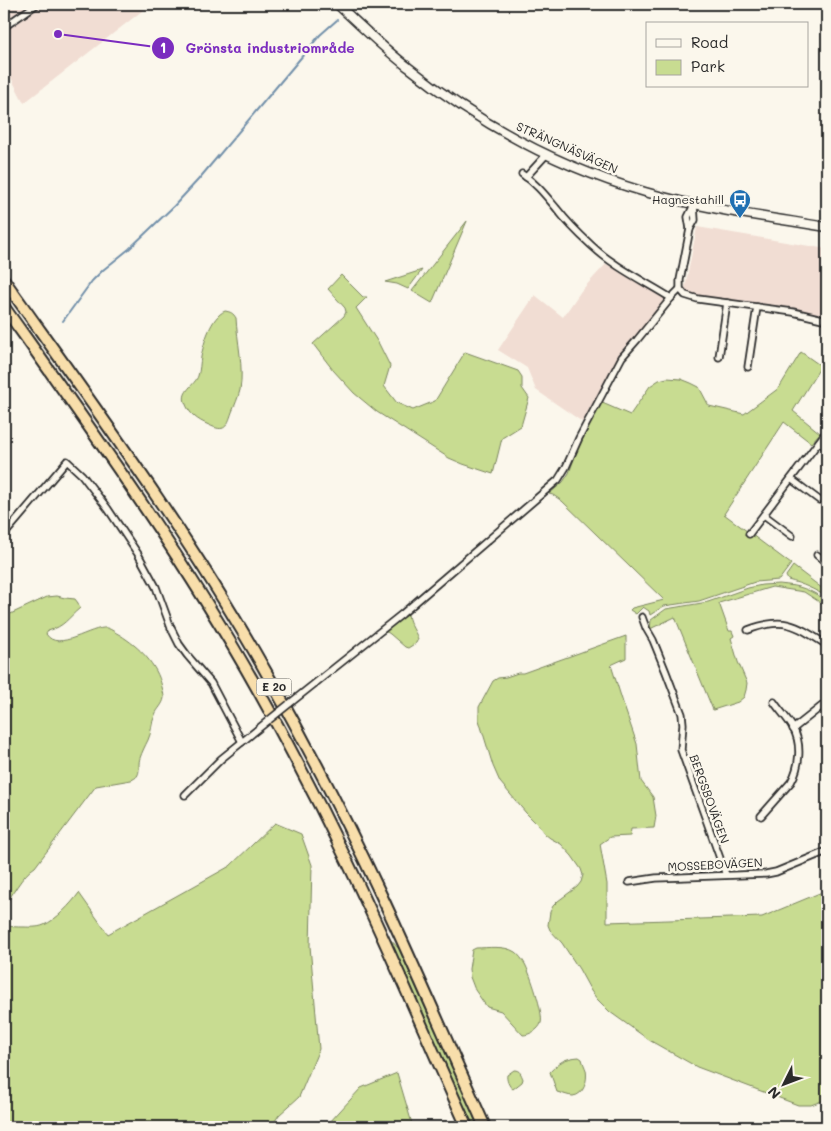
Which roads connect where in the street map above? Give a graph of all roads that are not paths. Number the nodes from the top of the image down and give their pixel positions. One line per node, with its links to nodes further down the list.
1 (37, 4): 3 (street)
2 (337, 4): 4 (main road, STRÄNGNÄSVÄGEN)
3 (4, 27)
4 (546, 154): 5 (main road, STRÄNGNÄSVÄGEN); 9 (street)
5 (694, 204): 6 (main road, STRÄNGNÄSVÄGEN); 8 (street)
6 (827, 227)
7 (4, 280): 40 (highway, E 20)
8 (680, 289): 9 (street); 10 (street)
9 (671, 298): 33 (street, bridge)
10 (727, 303): 12 (street); 14 (street)
11 (4, 307): 39 (highway, E 20)
12 (757, 307): 13 (street); 15 (street)
13 (827, 320)
14 (719, 357)
15 (748, 367)
16 (827, 431): 17 (street)
17 (819, 442): 18 (street); 19 (street)
18 (827, 448)
19 (791, 479): 20 (street); 21 (street)
20 (820, 500)
21 (764, 515): 22 (street); 24 (street)
22 (749, 534)
23 (4, 535): 33 (street)
24 (792, 536)
25 (817, 555): 26 (street)
26 (827, 563)
27 (642, 617): 37 (street, BERGSBOVÄGEN)
28 (748, 630): 29 (street)
29 (827, 645)
30 (774, 702): 32 (street)
31 (827, 702): 32 (street)
32 (793, 729): 35 (street)
33 (242, 742): 34 (street)
34 (185, 795)
35 (761, 816)
36 (827, 851): 37 (street, MOSSEBOVÄGEN)
37 (726, 875): 38 (street, MOSSEBOVÄGEN)
38 (629, 882)
39 (467, 1127)
40 (485, 1127)

